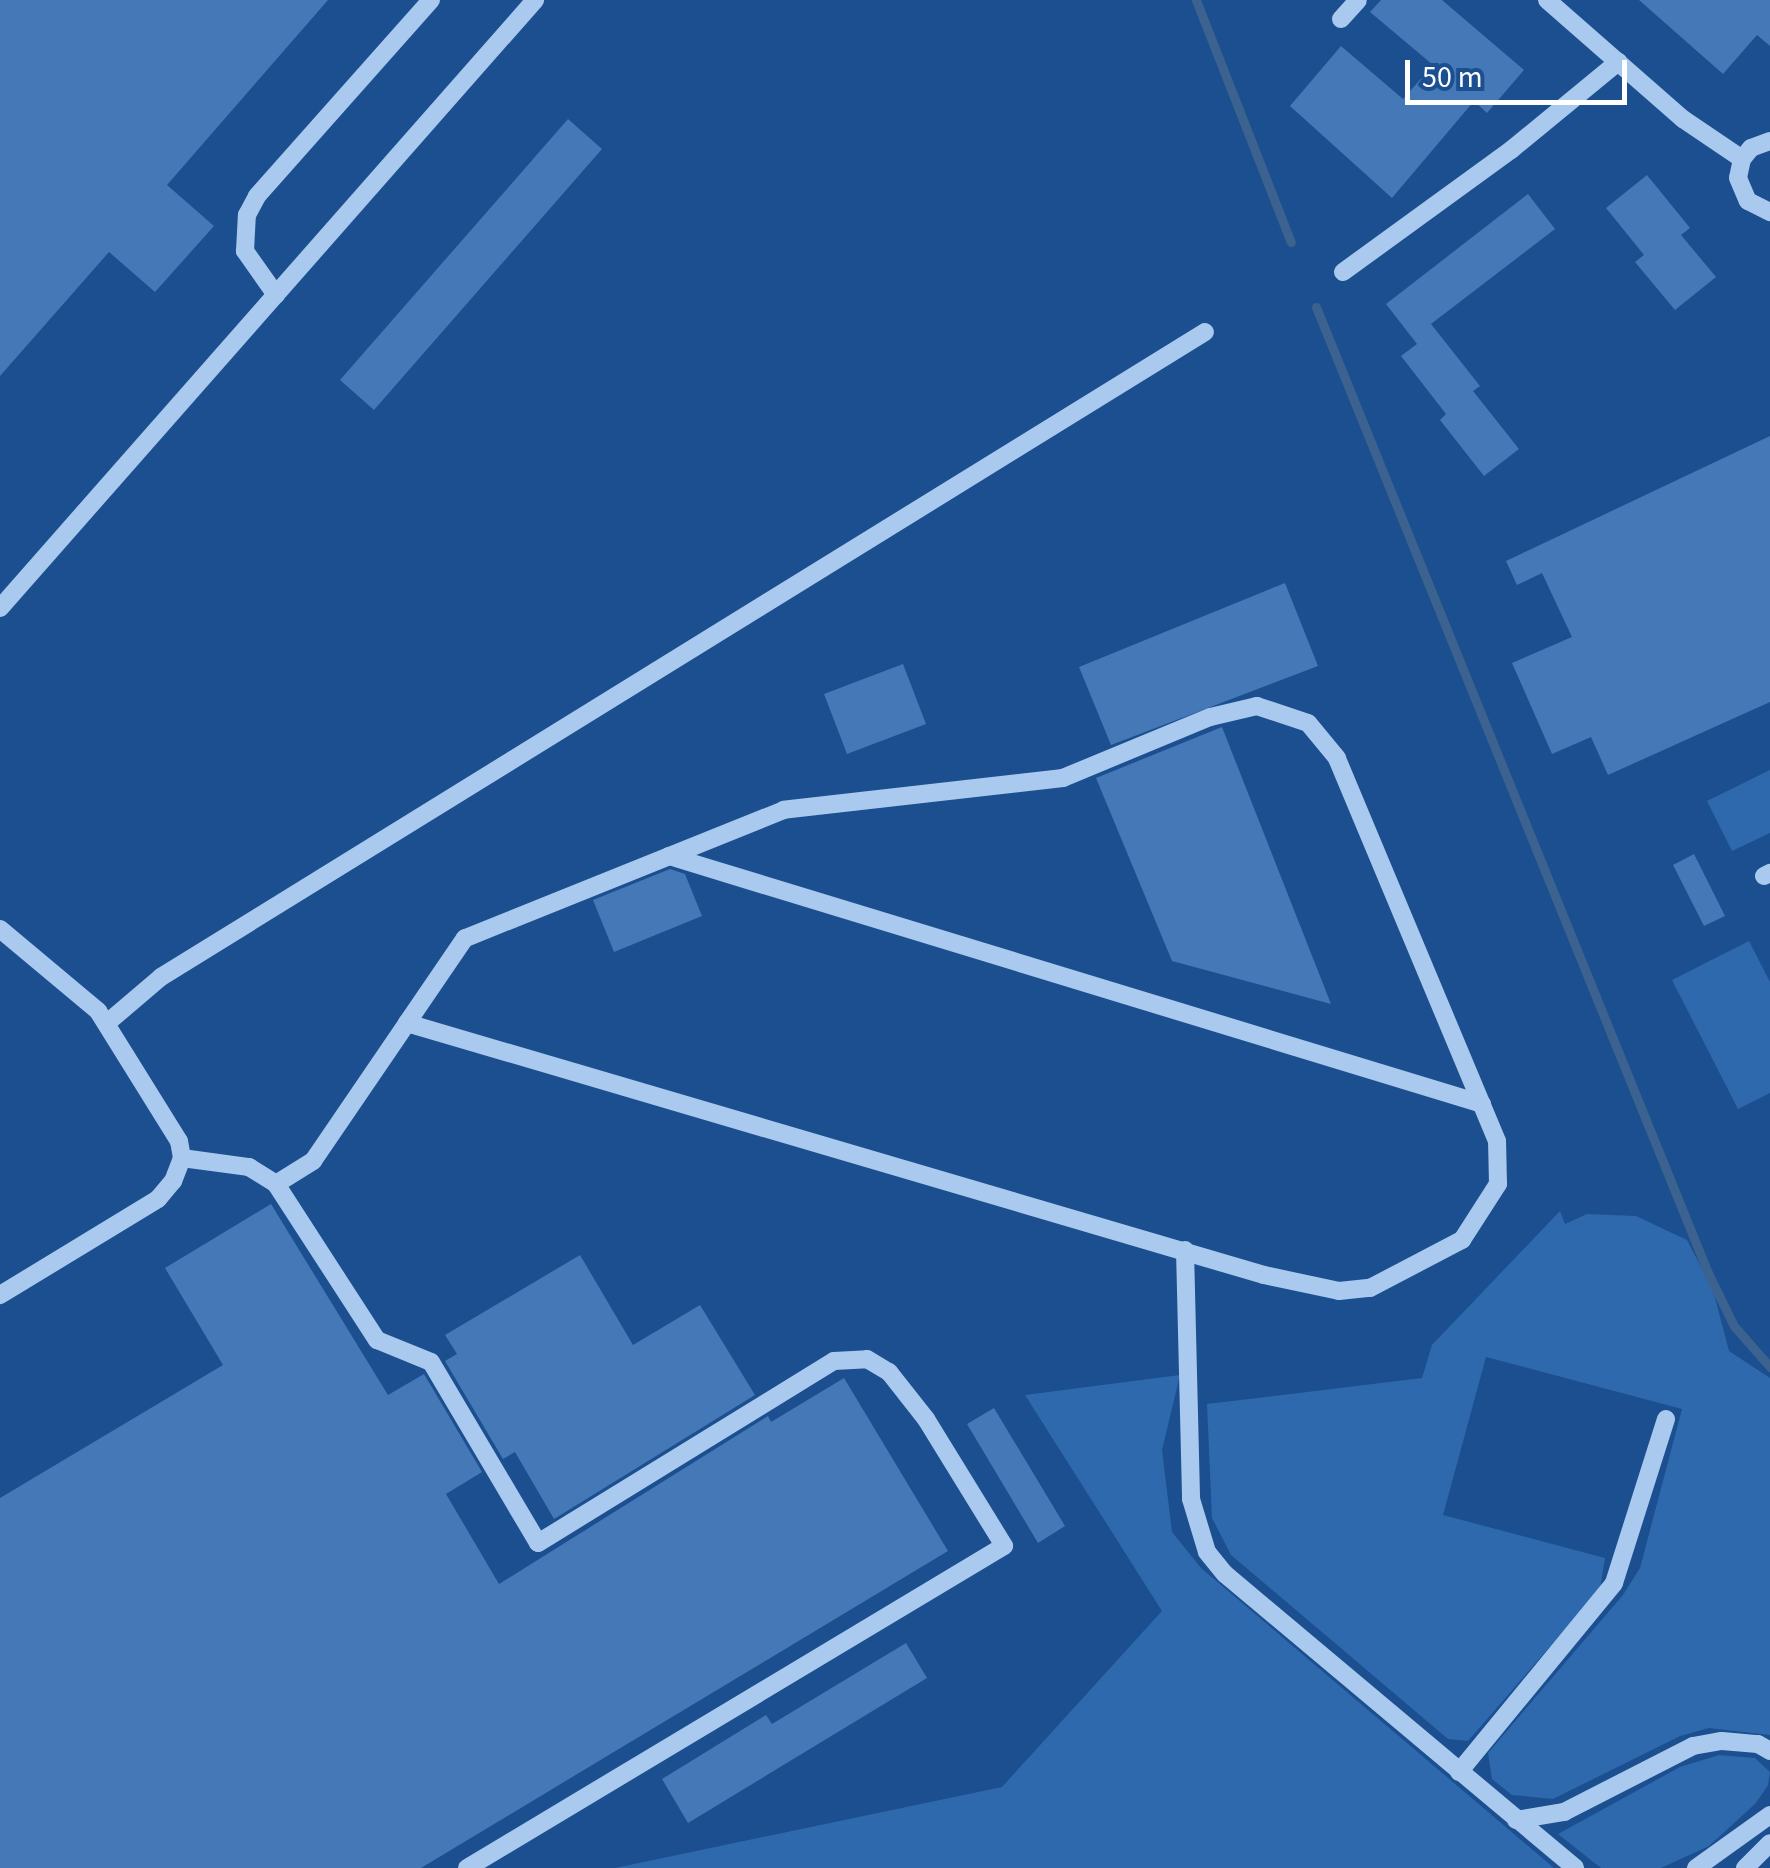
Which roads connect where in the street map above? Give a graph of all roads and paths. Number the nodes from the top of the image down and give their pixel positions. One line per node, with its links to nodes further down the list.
1 (431, 0): 11 (street)
2 (535, 0): 11 (street)
3 (1358, 0): 5 (street)
4 (1547, 0): 6 (street)
5 (1340, 19)
6 (1618, 62): 8 (street); 10 (street)
7 (1770, 142): 8 (street)
8 (1742, 158): 9 (street)
9 (1770, 212)
10 (1343, 272)
11 (276, 294): 13 (street)
12 (1206, 332): 17 (street)
13 (0, 608)
14 (669, 856): 16 (street); 18 (street); 18 (street)
15 (0, 929): 17 (street)
16 (408, 1022): 20 (street); 21 (street)
17 (106, 1023): 19 (street)
18 (1482, 1104): 21 (street)
19 (182, 1158): 20 (street); 22 (street)
20 (276, 1184): 29 (street)
21 (1185, 1250): 25 (street)
22 (0, 1295)
23 (1666, 1419): 25 (street)
24 (1770, 1751): 27 (street)
25 (1459, 1772): 27 (street)
26 (1770, 1815): 31 (street)
27 (1516, 1820): 30 (street)
28 (1770, 1842): 32 (street)
29 (467, 1868)
30 (1575, 1868)
31 (1696, 1868)
32 (1746, 1868)

